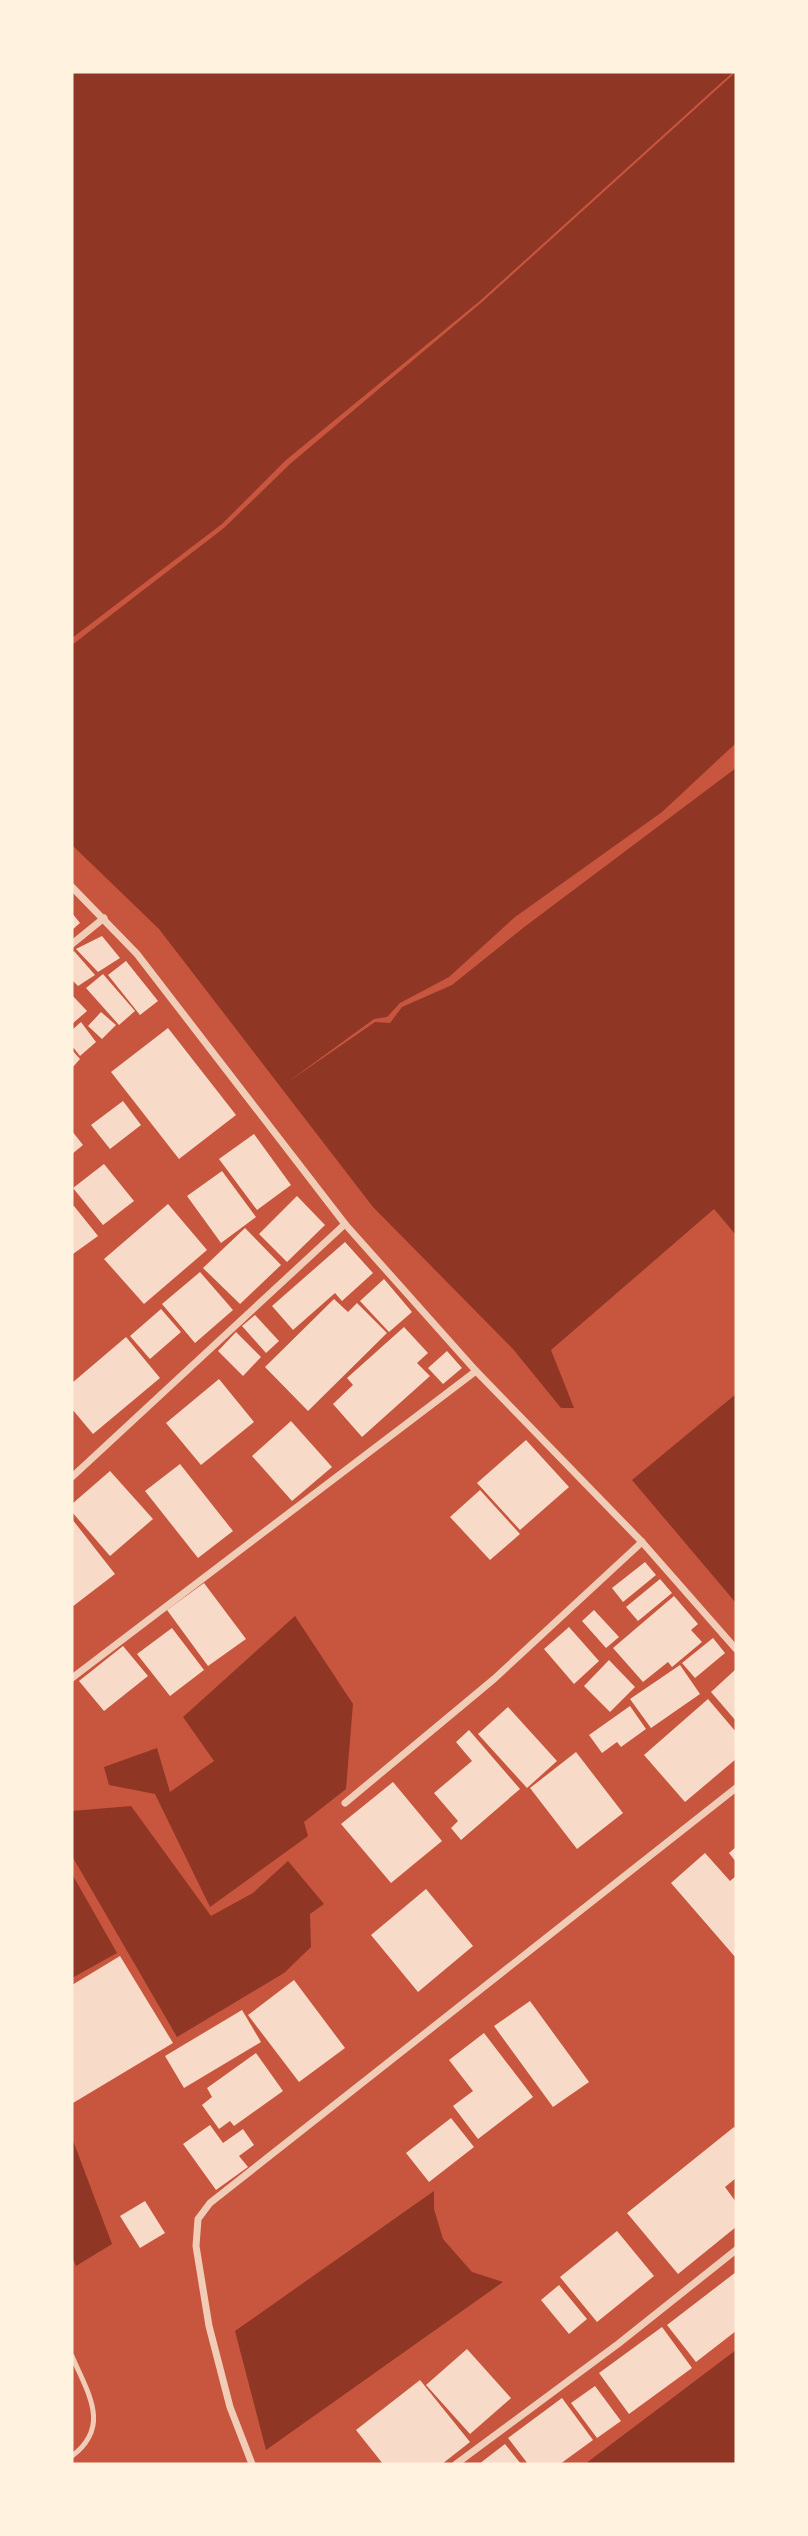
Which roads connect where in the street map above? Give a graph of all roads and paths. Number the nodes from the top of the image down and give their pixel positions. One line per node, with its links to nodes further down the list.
1 (72, 887): 2 (street)
2 (104, 918): 3 (street); 4 (street)
3 (72, 944)
4 (345, 1224): 5 (street); 6 (street)
5 (476, 1371): 7 (street); 9 (street)
6 (72, 1477)
7 (642, 1542): 8 (street); 11 (street)
8 (736, 1649)
9 (72, 1678)
10 (736, 1788): 15 (street)
11 (345, 1803)
12 (736, 2250): 16 (street)
13 (72, 2356): 14 (lane)
14 (72, 2456)
15 (252, 2464)
16 (456, 2464)

